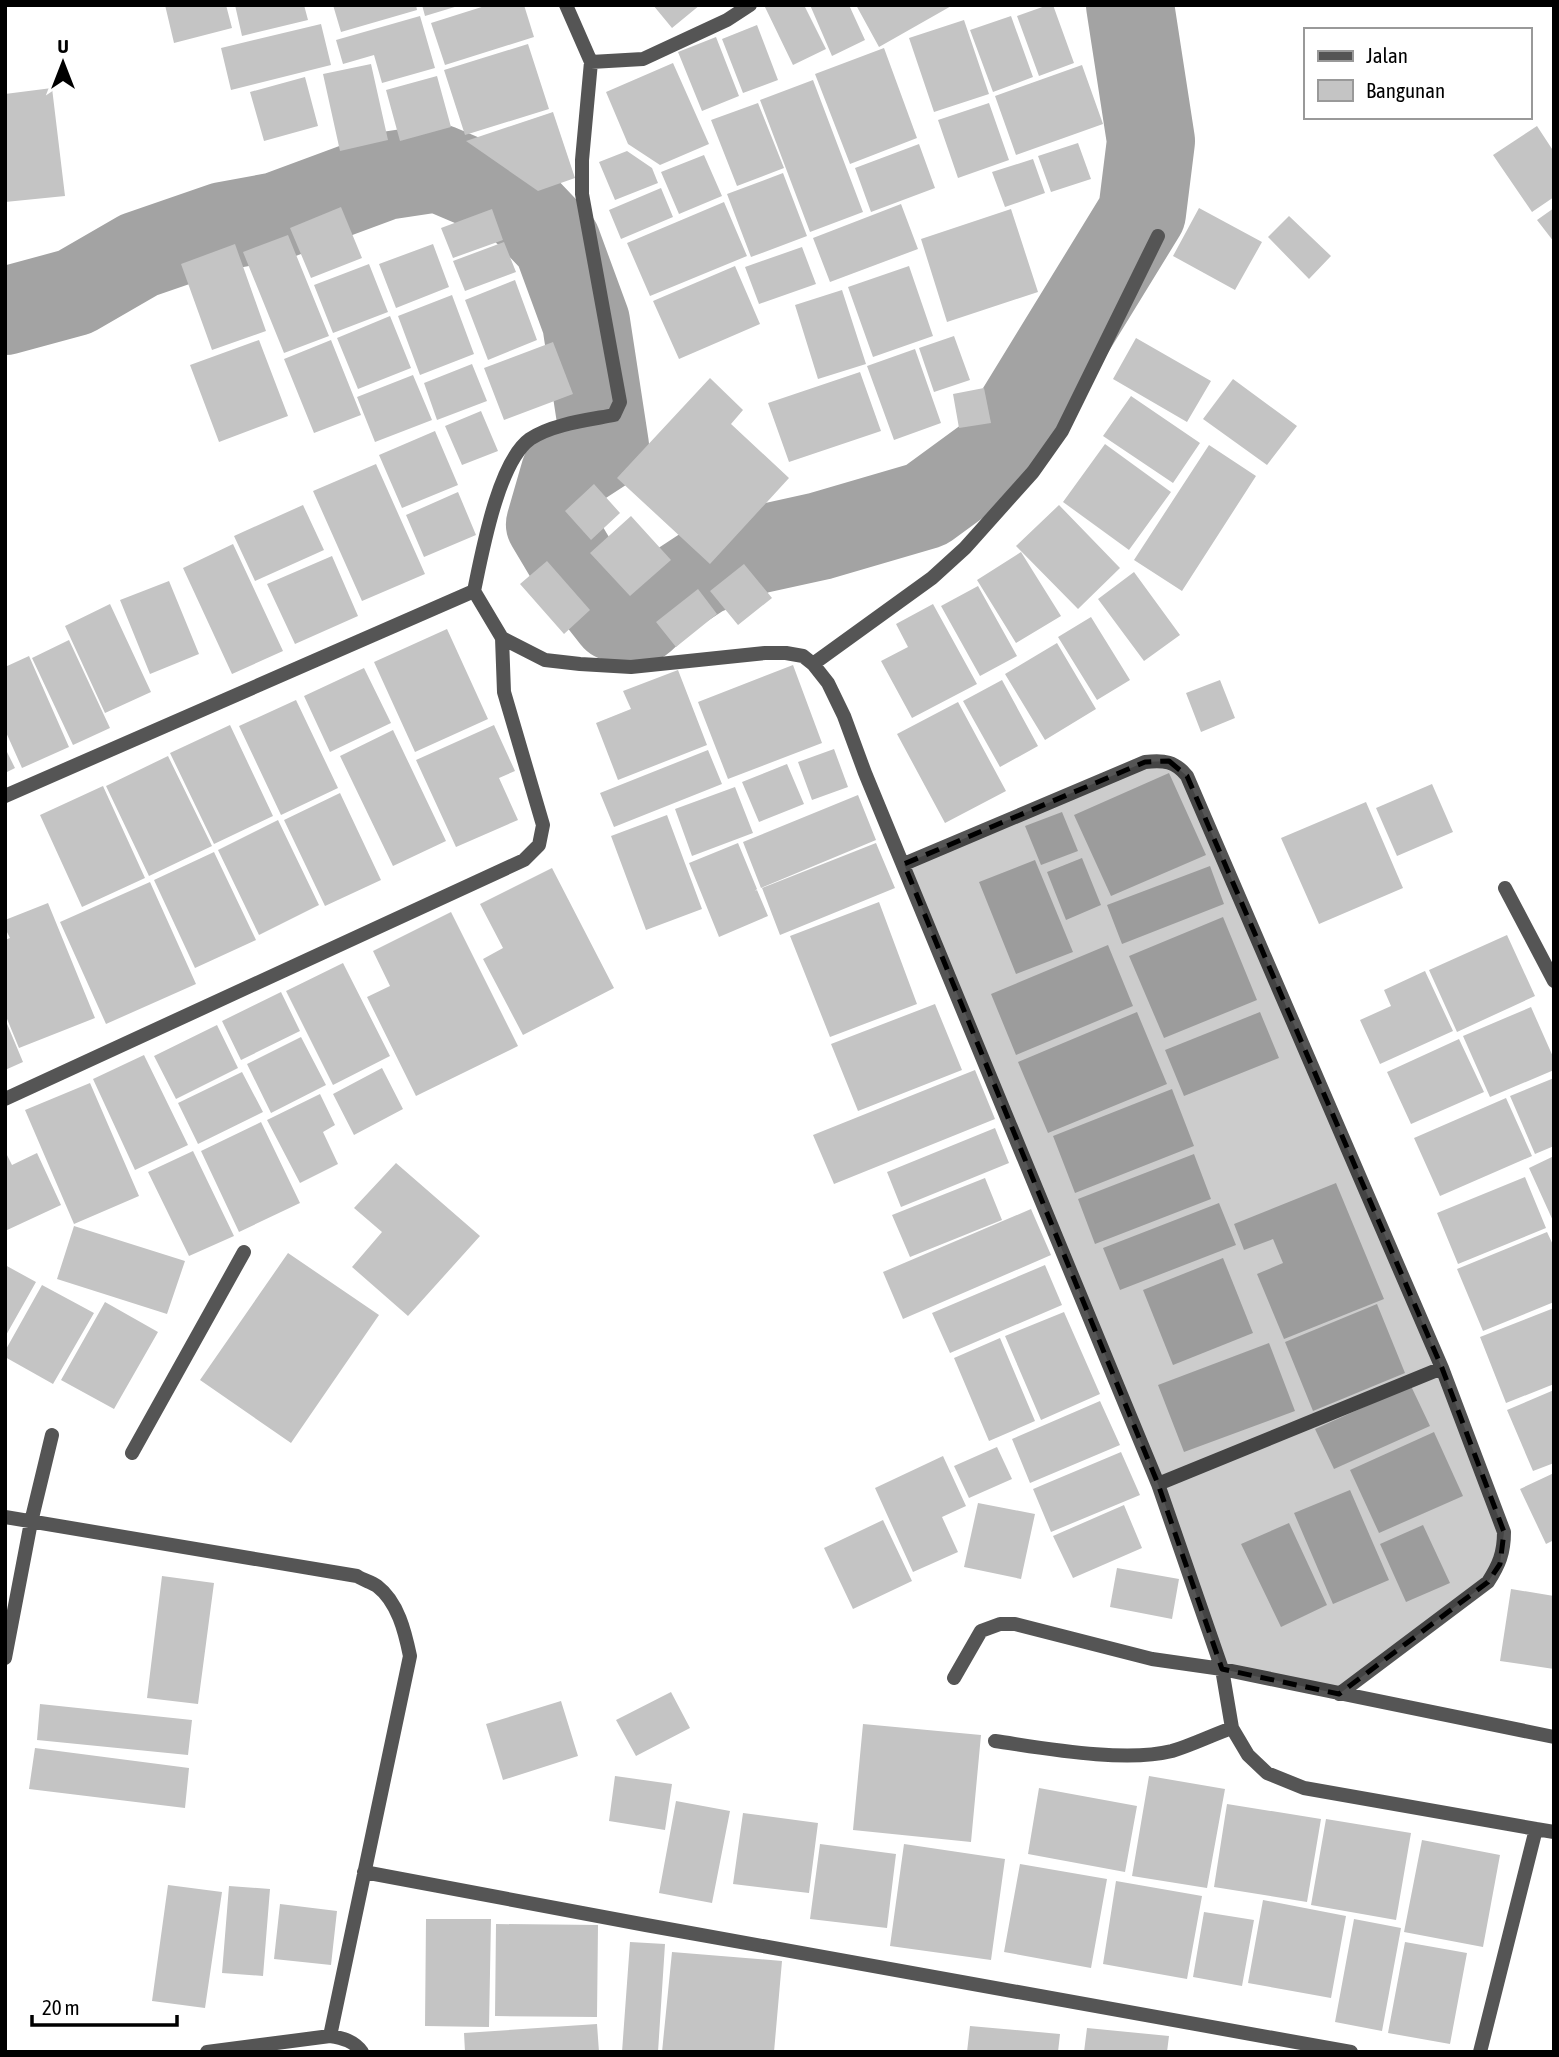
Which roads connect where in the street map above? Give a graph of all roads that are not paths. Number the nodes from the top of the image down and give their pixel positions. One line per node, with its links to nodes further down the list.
1 (566, 5): 3 (street)
2 (750, 5): 3 (street)
3 (591, 62): 5 (street)
4 (1158, 236): 7 (street)
5 (474, 591): 6 (street); 8 (street)
6 (502, 638): 7 (street); 12 (street)
7 (813, 664): 9 (street)
8 (5, 796)
9 (905, 864): 14 (street); 17 (street)
10 (1505, 888): 11 (street)
11 (1554, 981)
12 (5, 1099)
13 (244, 1252): 16 (street)
14 (1443, 1368): 17 (street); 23 (street)
15 (52, 1435): 19 (street)
16 (132, 1453)
17 (1158, 1484): 21 (street)
18 (5, 1517): 19 (street)
19 (31, 1522): 20 (street); 29 (street)
20 (5, 1658)
21 (1222, 1669): 22 (street); 23 (street); 24 (street)
22 (954, 1678)
23 (1339, 1694): 25 (street)
24 (1232, 1728): 26 (street); 27 (street)
25 (1554, 1737)
26 (995, 1741)
27 (1536, 1829): 28 (street); 34 (street)
28 (1554, 1832)
29 (364, 1872): 30 (street); 33 (street)
30 (330, 2036): 31 (street); 32 (street)
31 (207, 2052)
32 (362, 2052)
33 (1351, 2052)
34 (1480, 2052)

